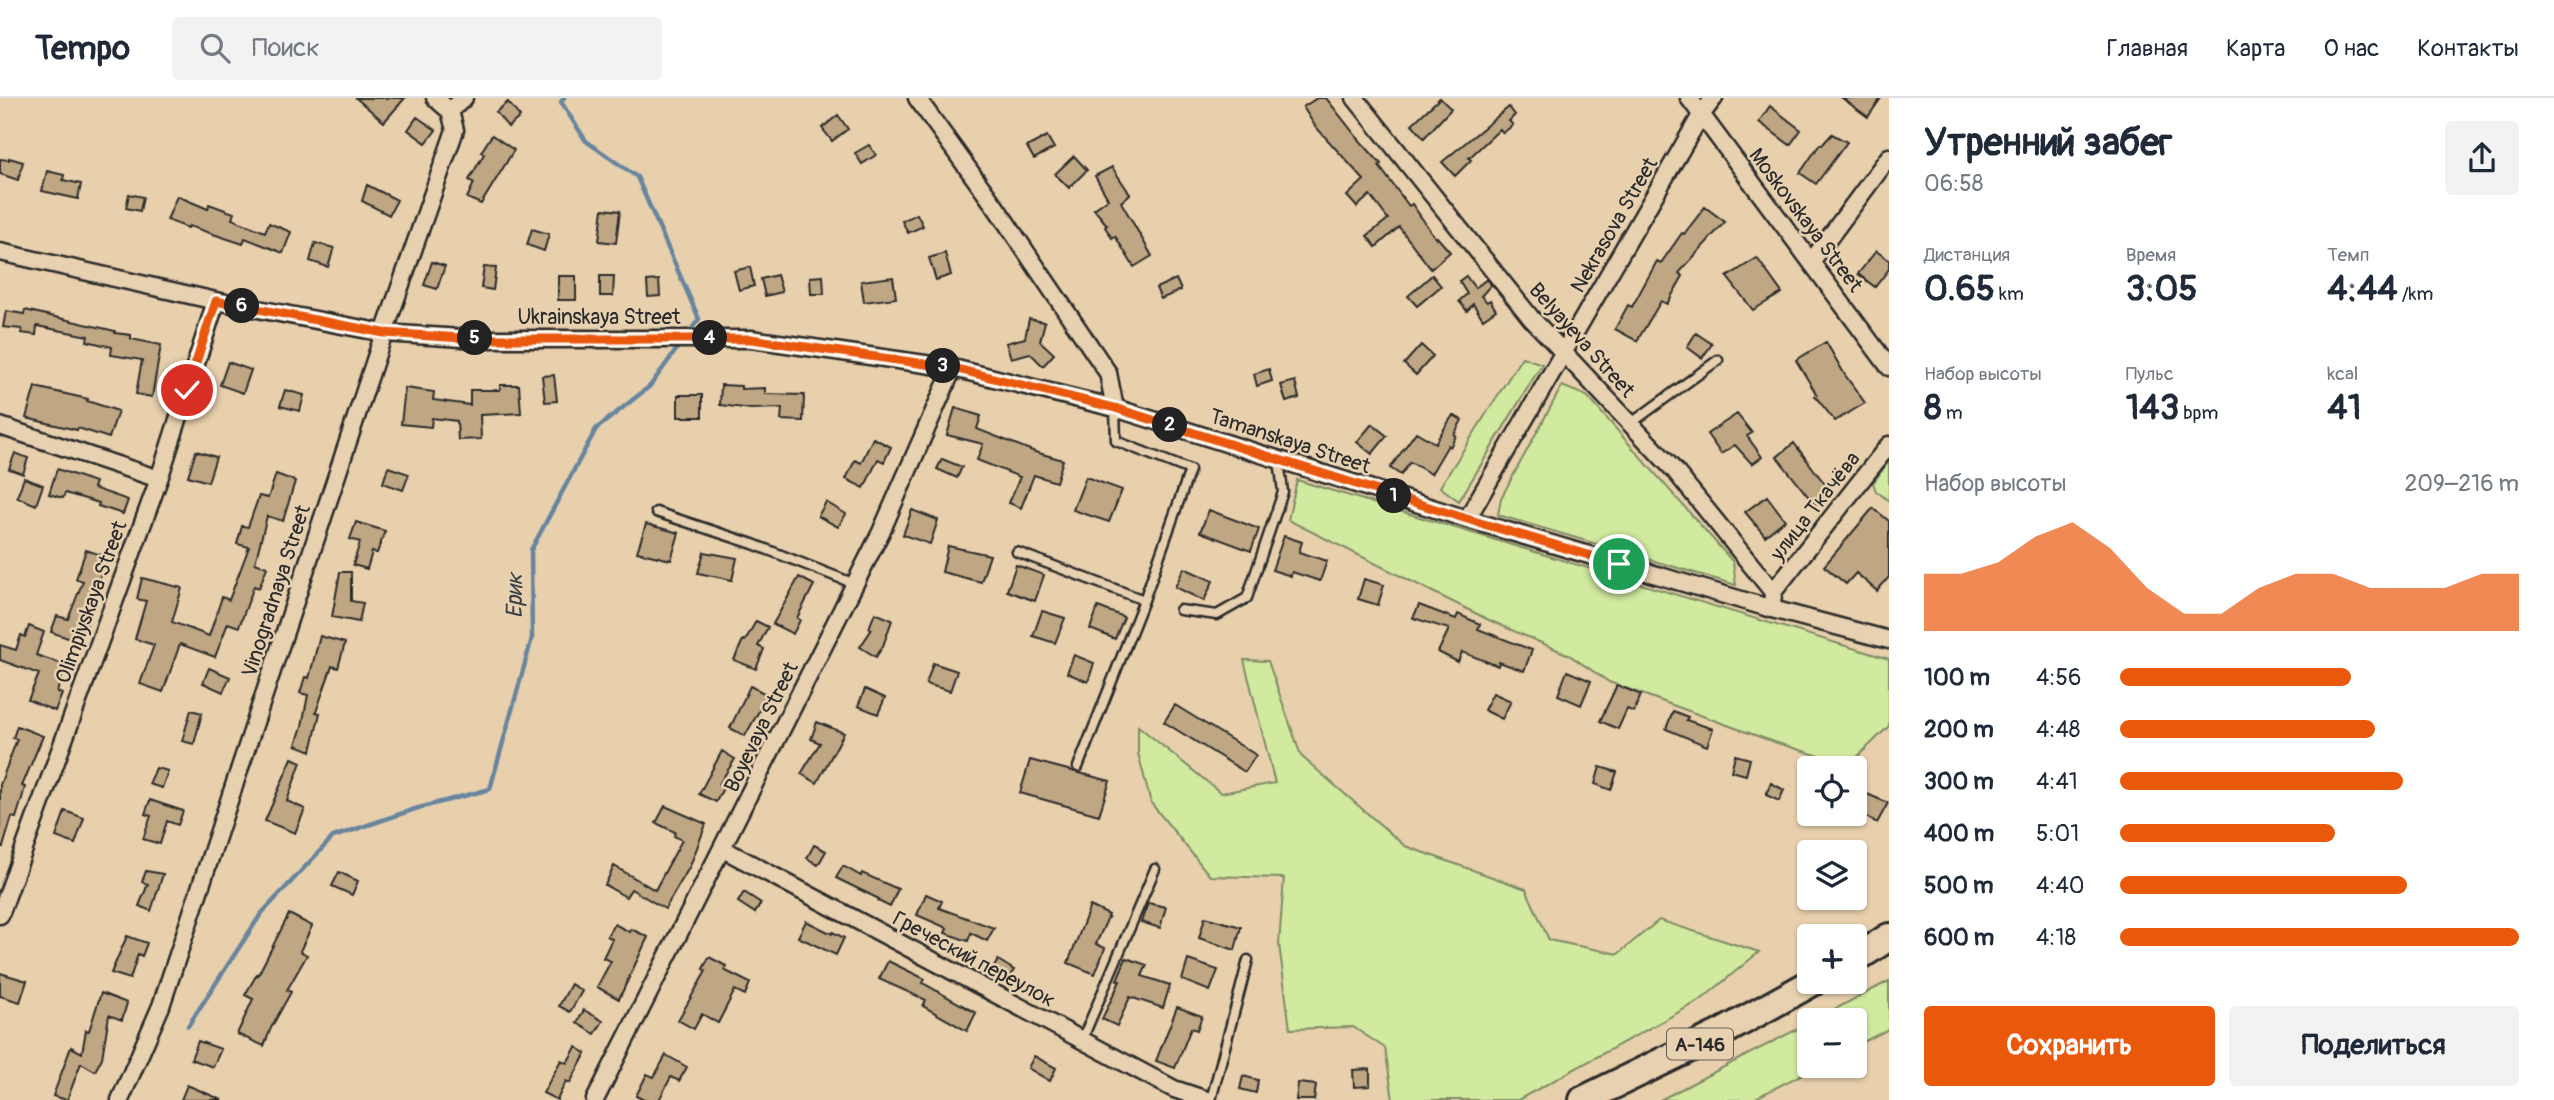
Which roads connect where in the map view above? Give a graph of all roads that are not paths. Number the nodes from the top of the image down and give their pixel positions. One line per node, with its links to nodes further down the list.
1 (435, 98): 7 (street)
2 (464, 98): 7 (street)
3 (917, 98): 18 (street)
4 (1355, 98): 14 (street, Belyayeva Street)
5 (1689, 98): 8 (street, Moskovskaya Street)
6 (1714, 98): 8 (street, Nekrasova Street)
7 (450, 111): 13 (street, Vinogradnaya Street)
8 (1701, 115): 11 (street, Moskovskaya Street); 14 (street, Nekrasova Street)
9 (1889, 157): 11 (street)
10 (0, 252): 12 (street, Ukrainskaya Street)
11 (1811, 262): 16 (street, Moskovskaya Street)
12 (216, 301): 13 (street, Ukrainskaya Street); 23 (street, Olimpiyskaya Street)
13 (384, 333): 17 (street, Ukrainskaya Street); 42 (street, Vinogradnaya Street)
14 (1563, 355): 19 (street, Belyayeva Street); 25 (street, Nekrasova Street)
15 (1718, 360): 19 (lane)
16 (1889, 367)
17 (953, 368): 18 (street, Ukrainskaya Street); 27 (street, Boyevaya Street)
18 (1115, 408): 22 (street, Tamanskaya Street); 29 (lane)
19 (1630, 424): 28 (street, Belyayeva Street)
20 (0, 426): 23 (street)
21 (1889, 446): 28 (street, улица Ткачёва)
22 (1279, 460): 25 (street, Tamanskaya Street); 31 (lane)
23 (159, 479): 36 (street, Olimpiyskaya Street)
24 (656, 512): 27 (lane)
25 (1467, 519): 30 (street, Tamanskaya Street)
26 (1017, 552): 29 (lane)
27 (855, 584): 34 (street, Boyevaya Street)
28 (1773, 592): 30 (street)
29 (1144, 600): 33 (lane)
30 (1772, 609): 32 (street, Tamanskaya Street)
31 (1180, 610)
32 (1889, 640)
33 (1078, 767)
34 (723, 849): 41 (street, Греческий переулок); 43 (street, Boyevaya Street)
35 (1155, 869): 41 (lane)
36 (0, 915)
37 (1889, 937): 38 (highway)
38 (1867, 951)
39 (1248, 960): 44 (lane)
40 (1797, 991): 45 (highway, А-146)
41 (1082, 1040): 44 (street, Греческий переулок)
42 (120, 1100)
43 (595, 1100)
44 (1209, 1100)
45 (1583, 1100)

